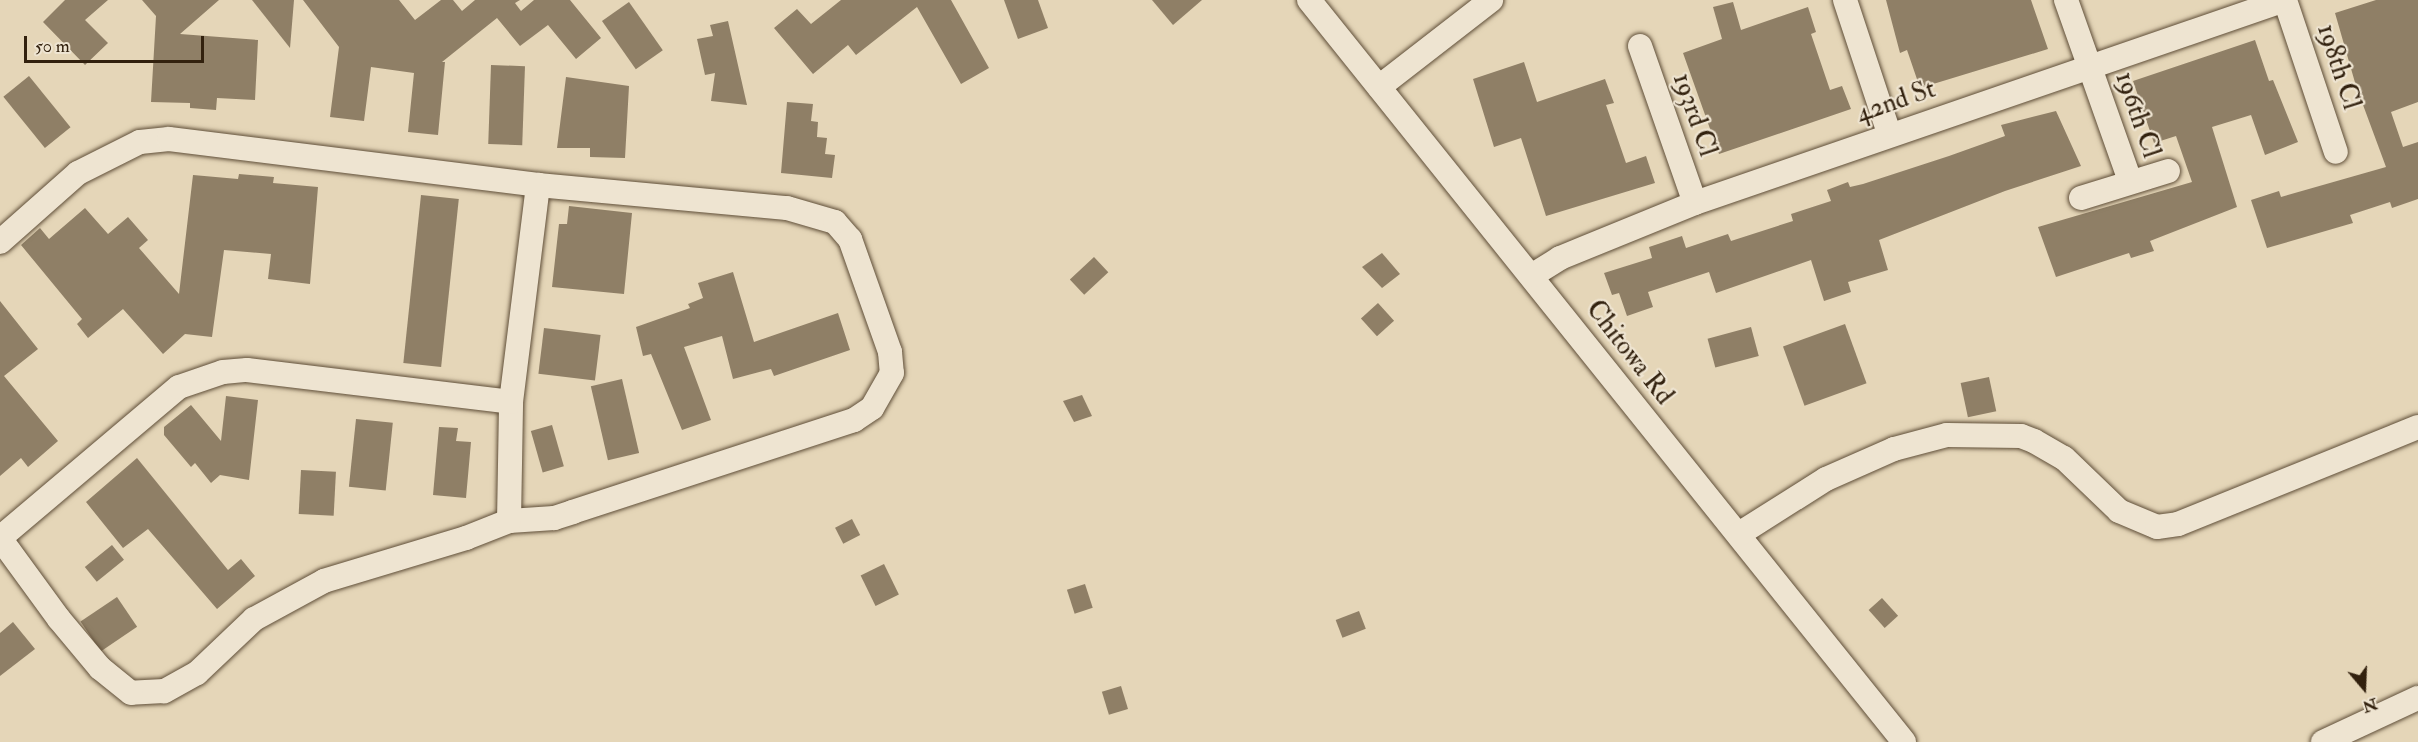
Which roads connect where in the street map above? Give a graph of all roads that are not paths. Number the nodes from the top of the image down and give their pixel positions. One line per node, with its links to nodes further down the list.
1 (1309, 0): 8 (street, Chitowa Rd)
2 (1491, 0): 8 (street)
3 (1845, 0): 9 (street)
4 (2066, 0): 7 (street, 196th Cl)
5 (2285, 0): 7 (street, 42nd St); 10 (street, 198th Cl)
6 (1640, 46): 15 (street, 193rd Cl)
7 (2091, 68): 9 (street, 42nd St); 12 (street, 196th Cl)
8 (1379, 87): 17 (street, Chitowa Rd)
9 (1889, 134): 15 (street, 42nd St)
10 (2336, 152)
11 (2168, 171): 12 (street)
12 (2130, 181): 14 (street)
13 (538, 185): 16 (street); 18 (street); 20 (street)
14 (2081, 198)
15 (1695, 203): 17 (street, 42nd St)
16 (0, 242)
17 (1533, 275): 21 (street, Chitowa Rd)
18 (511, 402): 20 (street); 22 (street)
19 (2418, 427): 21 (street)
20 (508, 521): 22 (street)
21 (1739, 534): 24 (street, Chitowa Rd)
22 (0, 538)
23 (2418, 698): 25 (street)
24 (1904, 742)
25 (2323, 742)

